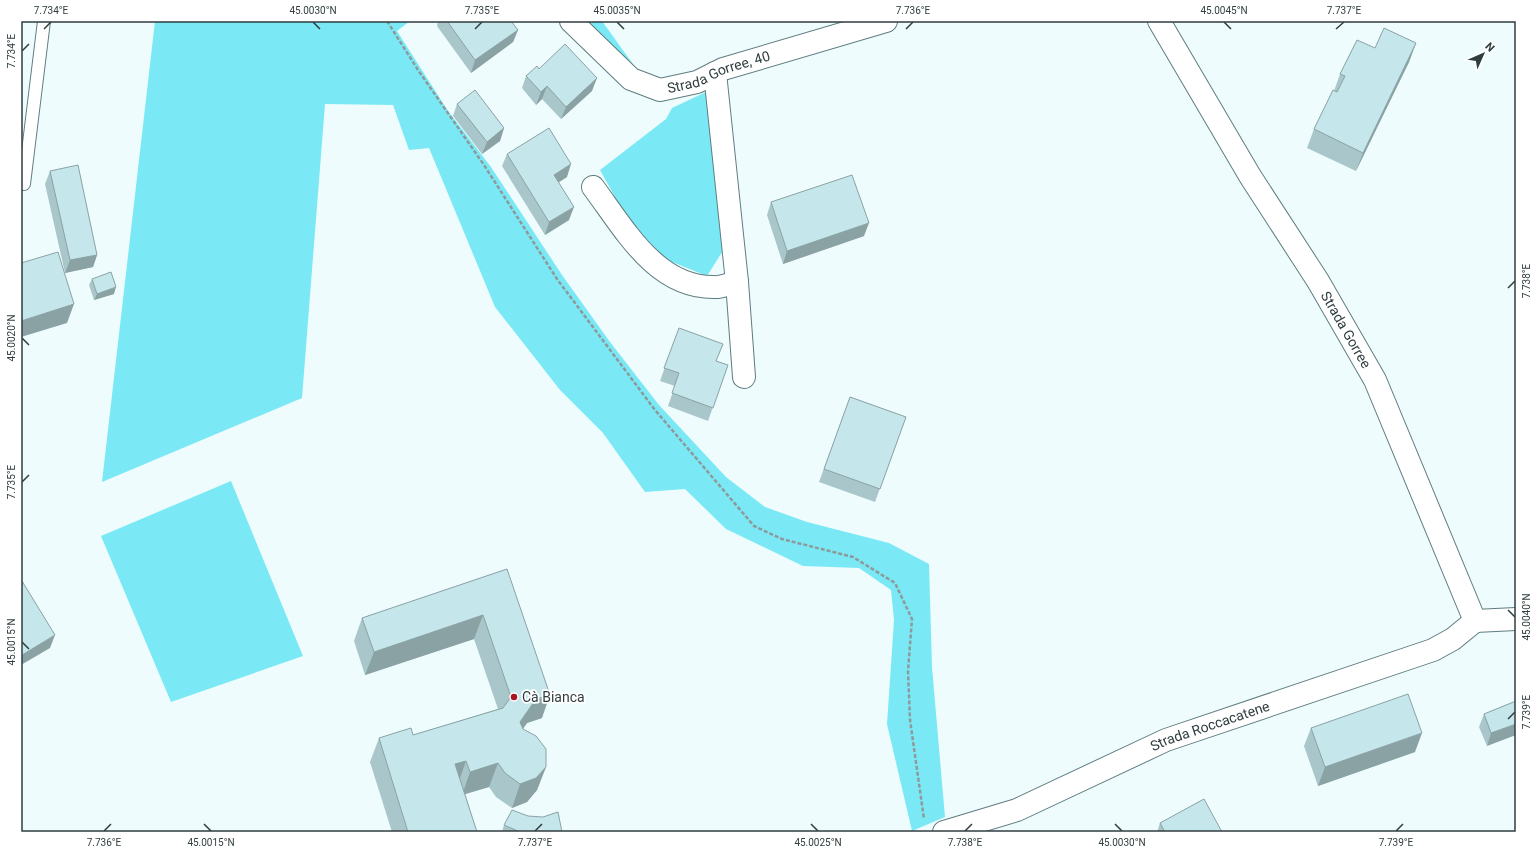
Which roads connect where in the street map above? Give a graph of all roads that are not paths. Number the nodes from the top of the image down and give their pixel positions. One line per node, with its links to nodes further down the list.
1 (44, 21): 6 (lane)
2 (571, 21): 5 (street, Strada Gorree, 40)
3 (886, 21): 5 (street, Strada Gorree, 40)
4 (1159, 21): 11 (street, Strada Gorree)
5 (715, 73): 8 (street)
6 (24, 184)
7 (593, 187): 8 (street)
8 (737, 282): 9 (street)
9 (744, 377)
10 (1516, 619): 11 (street)
11 (1474, 621): 12 (street, Strada Roccacatene)
12 (935, 829)

